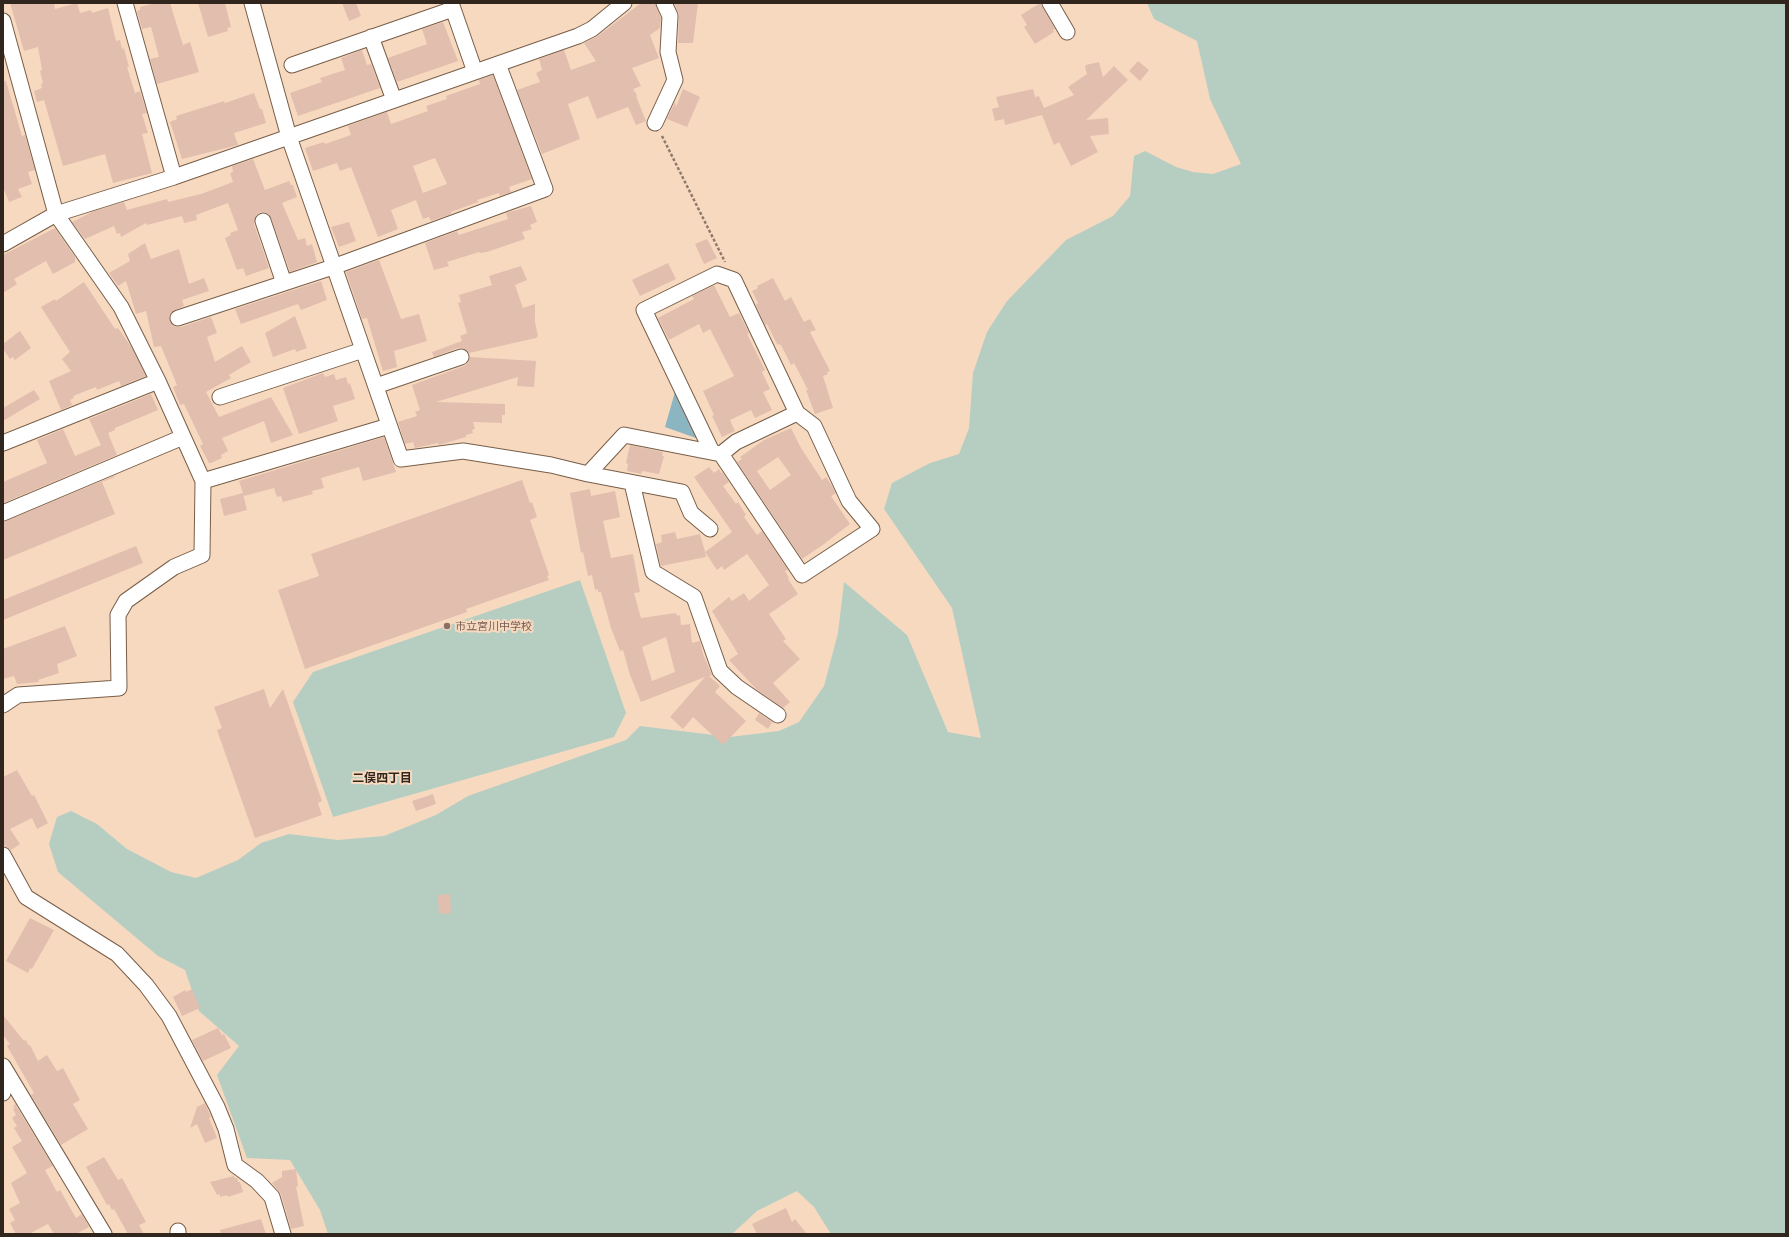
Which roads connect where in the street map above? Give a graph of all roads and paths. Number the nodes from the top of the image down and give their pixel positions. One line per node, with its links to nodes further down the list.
1 (125, 3): 16 (street)
2 (252, 3): 15 (street)
3 (624, 3): 10 (street)
4 (664, 3): 14 (street)
5 (1050, 3): 8 (street)
6 (452, 6): 9 (street); 12 (street)
7 (3, 21): 17 (street)
8 (1067, 32)
9 (371, 37): 11 (street); 13 (street)
10 (498, 64): 12 (street); 20 (street)
11 (292, 65)
12 (475, 72): 13 (street)
13 (394, 100): 15 (street)
14 (655, 123): 21 (path)
15 (289, 137): 16 (street); 20 (street)
16 (174, 177): 17 (street)
17 (56, 214): 19 (street); 26 (street)
18 (263, 221): 22 (street)
19 (3, 244)
20 (333, 267): 22 (street); 24 (street)
21 (734, 280): 29 (street); 33 (street)
22 (284, 283): 23 (street)
23 (178, 318)
24 (363, 350): 27 (street); 28 (street)
25 (461, 357): 27 (street)
26 (158, 380): 31 (street); 32 (street)
27 (376, 386): 30 (street)
28 (220, 397)
29 (797, 413): 33 (street); 33 (street)
30 (389, 426): 34 (street); 35 (street)
31 (183, 437): 35 (street); 37 (street)
32 (3, 443)
33 (716, 453): 34 (street)
34 (588, 474): 36 (street)
35 (203, 481): 39 (street)
36 (632, 482): 38 (street); 40 (street)
37 (3, 513)
38 (710, 529)
39 (3, 705)
40 (778, 715)
41 (3, 855): 45 (street)
42 (4, 1068): 43 (street); 44 (street)
43 (3, 1093)
44 (104, 1234)
45 (283, 1234)

